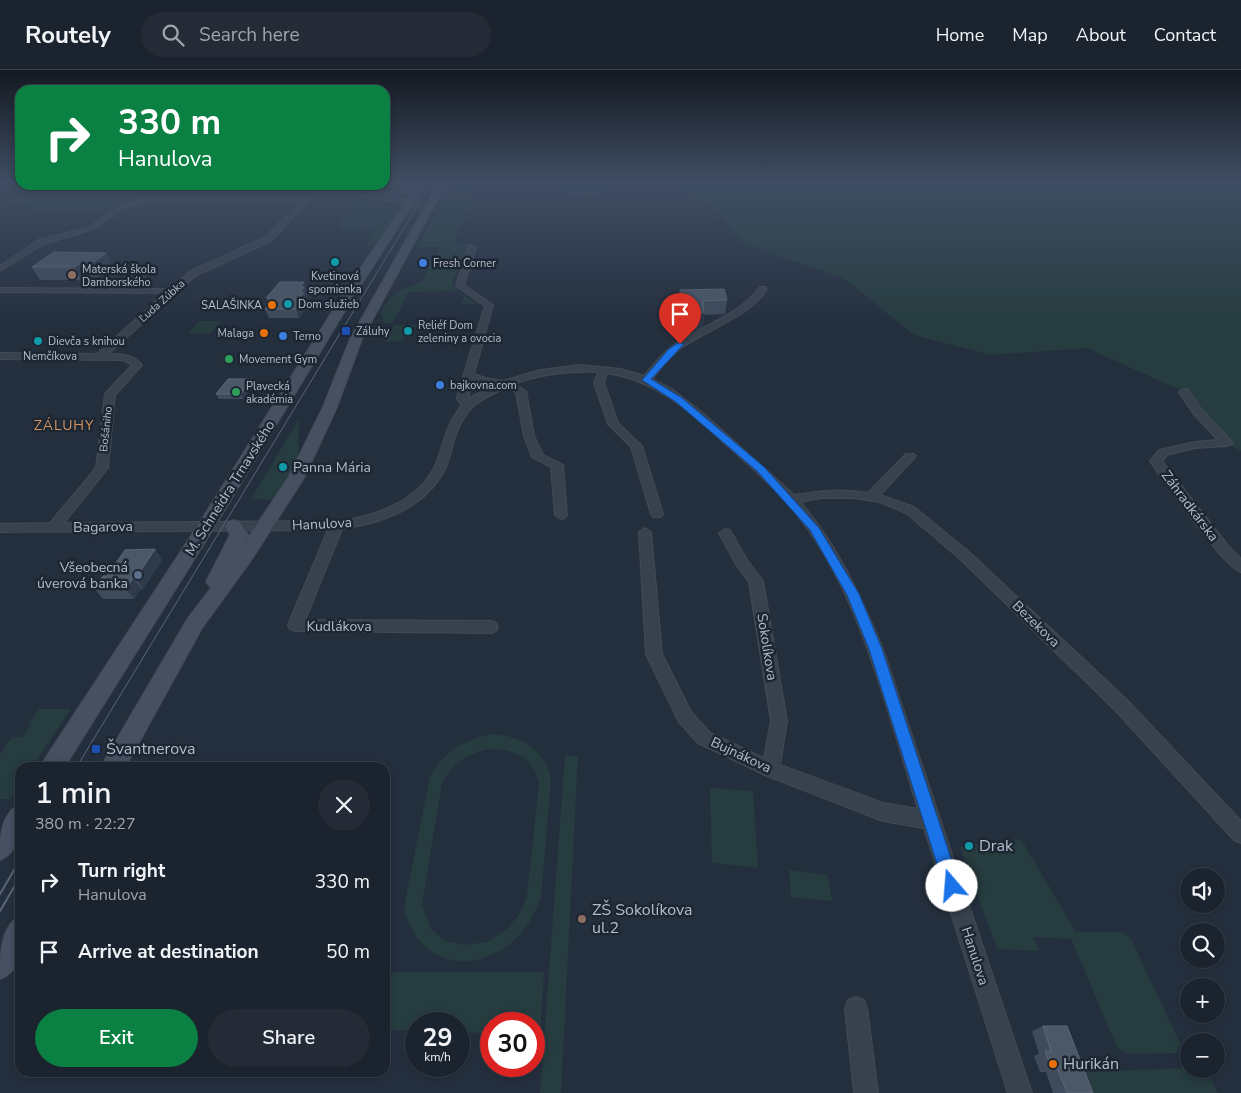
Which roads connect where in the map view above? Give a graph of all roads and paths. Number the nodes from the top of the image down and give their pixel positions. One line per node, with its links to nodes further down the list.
1 (86, 230): 6 (street)
2 (277, 230): 9 (street, Ľuda Zúbka)
3 (392, 230): 24 (main road, M. Schneidra Trnavského)
4 (419, 230): 26 (main road)
5 (472, 247): 13 (street, Hanulova)
6 (0, 269)
7 (763, 289): 14 (street)
8 (0, 290): 9 (street)
9 (172, 291): 11 (street, Ľuda Zúbka)
10 (0, 356): 11 (street, Nemčíkova)
11 (100, 356): 27 (street, Bošániho)
12 (603, 370): 14 (street, Hanulova); 15 (street, Hanulova); 21 (street)
13 (469, 375): 15 (street); 17 (street, Hanulova)
14 (646, 380): 20 (street, Hanulova)
15 (503, 385): 17 (street, Hanulova); 22 (street)
16 (1184, 392): 31 (street, Záhradkárska)
17 (467, 405): 23 (street, Hanulova)
18 (910, 456): 19 (street)
19 (872, 496): 20 (street, Bezekova); 39 (street, Bezekova)
20 (790, 500): 37 (street, Hanulova)
21 (657, 514)
22 (561, 515)
23 (337, 525): 26 (street, Hanulova); 33 (street, Kudlákova)
24 (206, 526): 25 (street, Bagarova); 27 (street, Bagarova); 34 (main road, M. Schneidra Trnavského)
25 (234, 526): 26 (street, Hanulova); 32 (main road)
26 (266, 526): 32 (main road)
27 (54, 527): 28 (street, Bagarova)
28 (0, 528)
29 (645, 532): 36 (street, Bujnákova)
30 (726, 533): 36 (street, Sokolíkova)
31 (1241, 567)
32 (195, 623): 35 (main road)
33 (491, 627)
34 (55, 762)
35 (115, 762)
36 (771, 769): 37 (street, Bujnákova)
37 (931, 820): 45 (street, Hanulova)
38 (15, 824): 40 (main road)
39 (1241, 834)
40 (0, 847)
41 (15, 939): 42 (main road)
42 (0, 965)
43 (856, 1008): 44 (street)
44 (866, 1093)
45 (1020, 1093)

